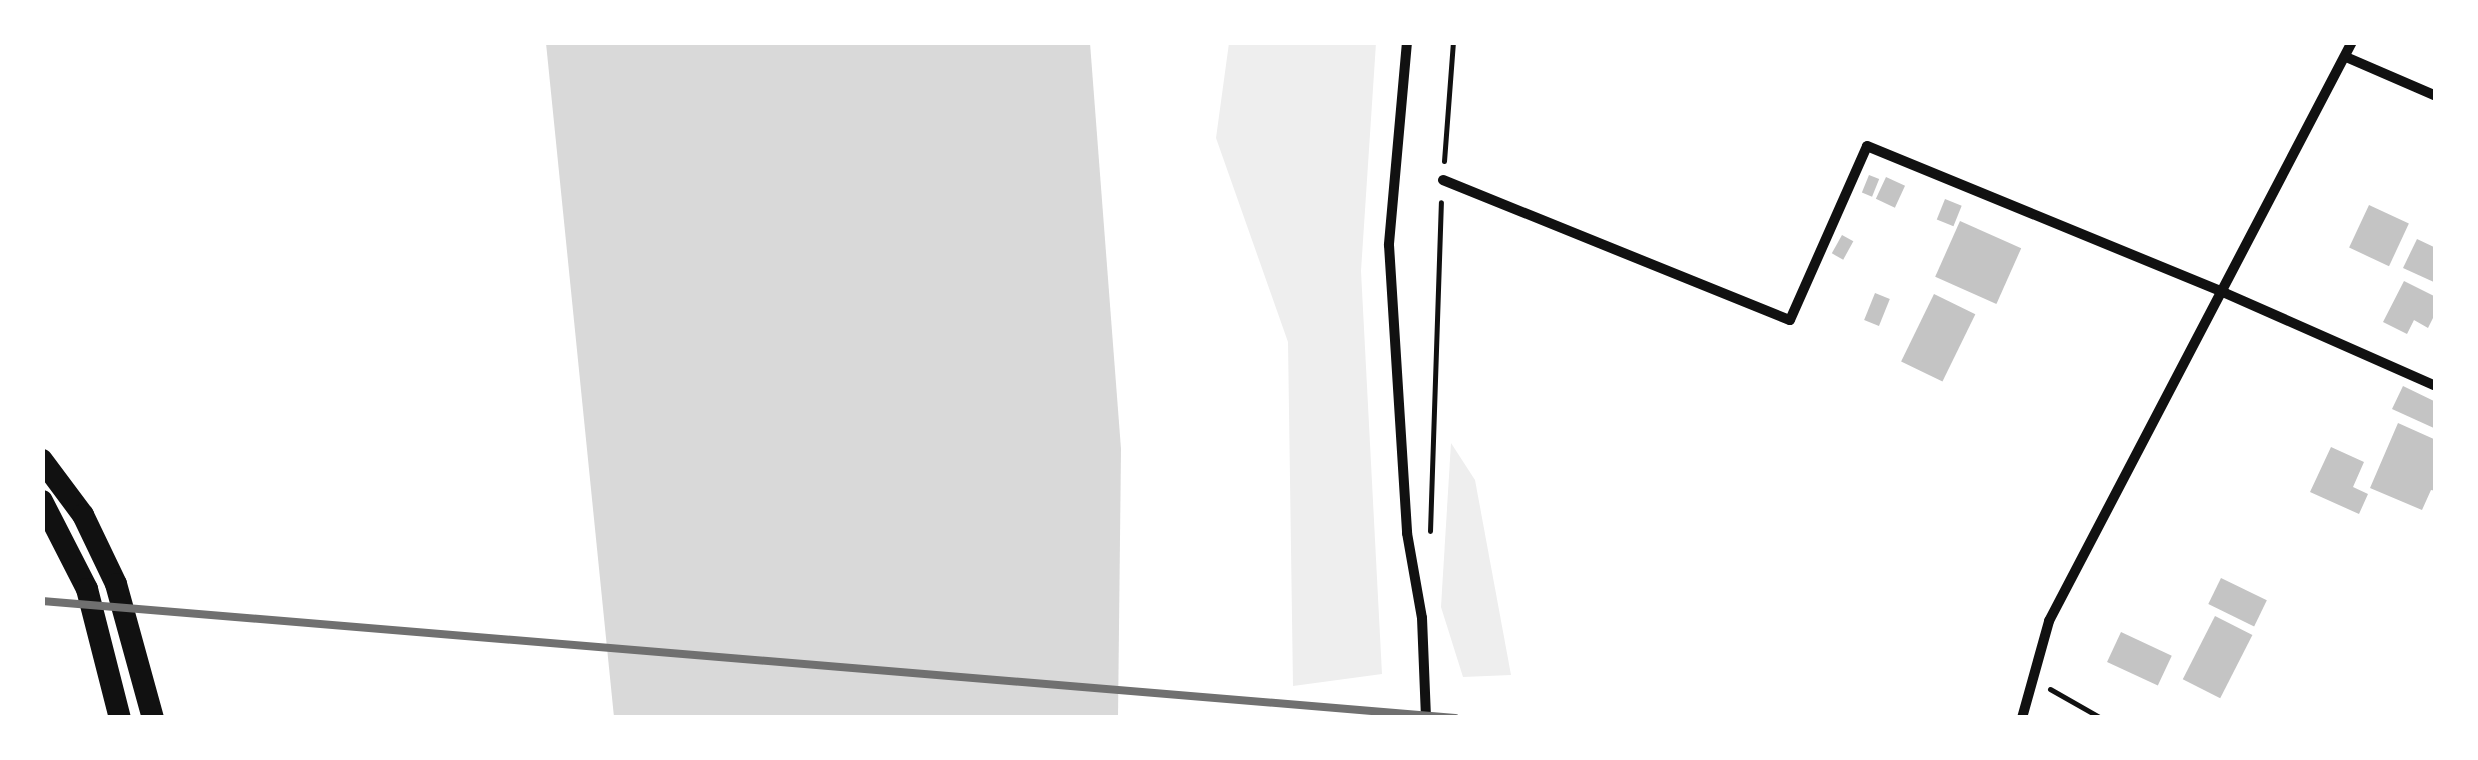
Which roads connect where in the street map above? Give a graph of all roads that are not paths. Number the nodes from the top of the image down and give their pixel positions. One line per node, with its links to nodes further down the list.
1 (1407, 42): 12 (street)
2 (2352, 42): 3 (street)
3 (2346, 57): 4 (street); 6 (street)
4 (2436, 96)
5 (1443, 180): 6 (street)
6 (2225, 292): 7 (street); 13 (street)
7 (2436, 386)
8 (42, 460): 11 (main road)
9 (42, 501): 10 (main road)
10 (120, 718)
11 (153, 718)
12 (1426, 718)
13 (2022, 718)

